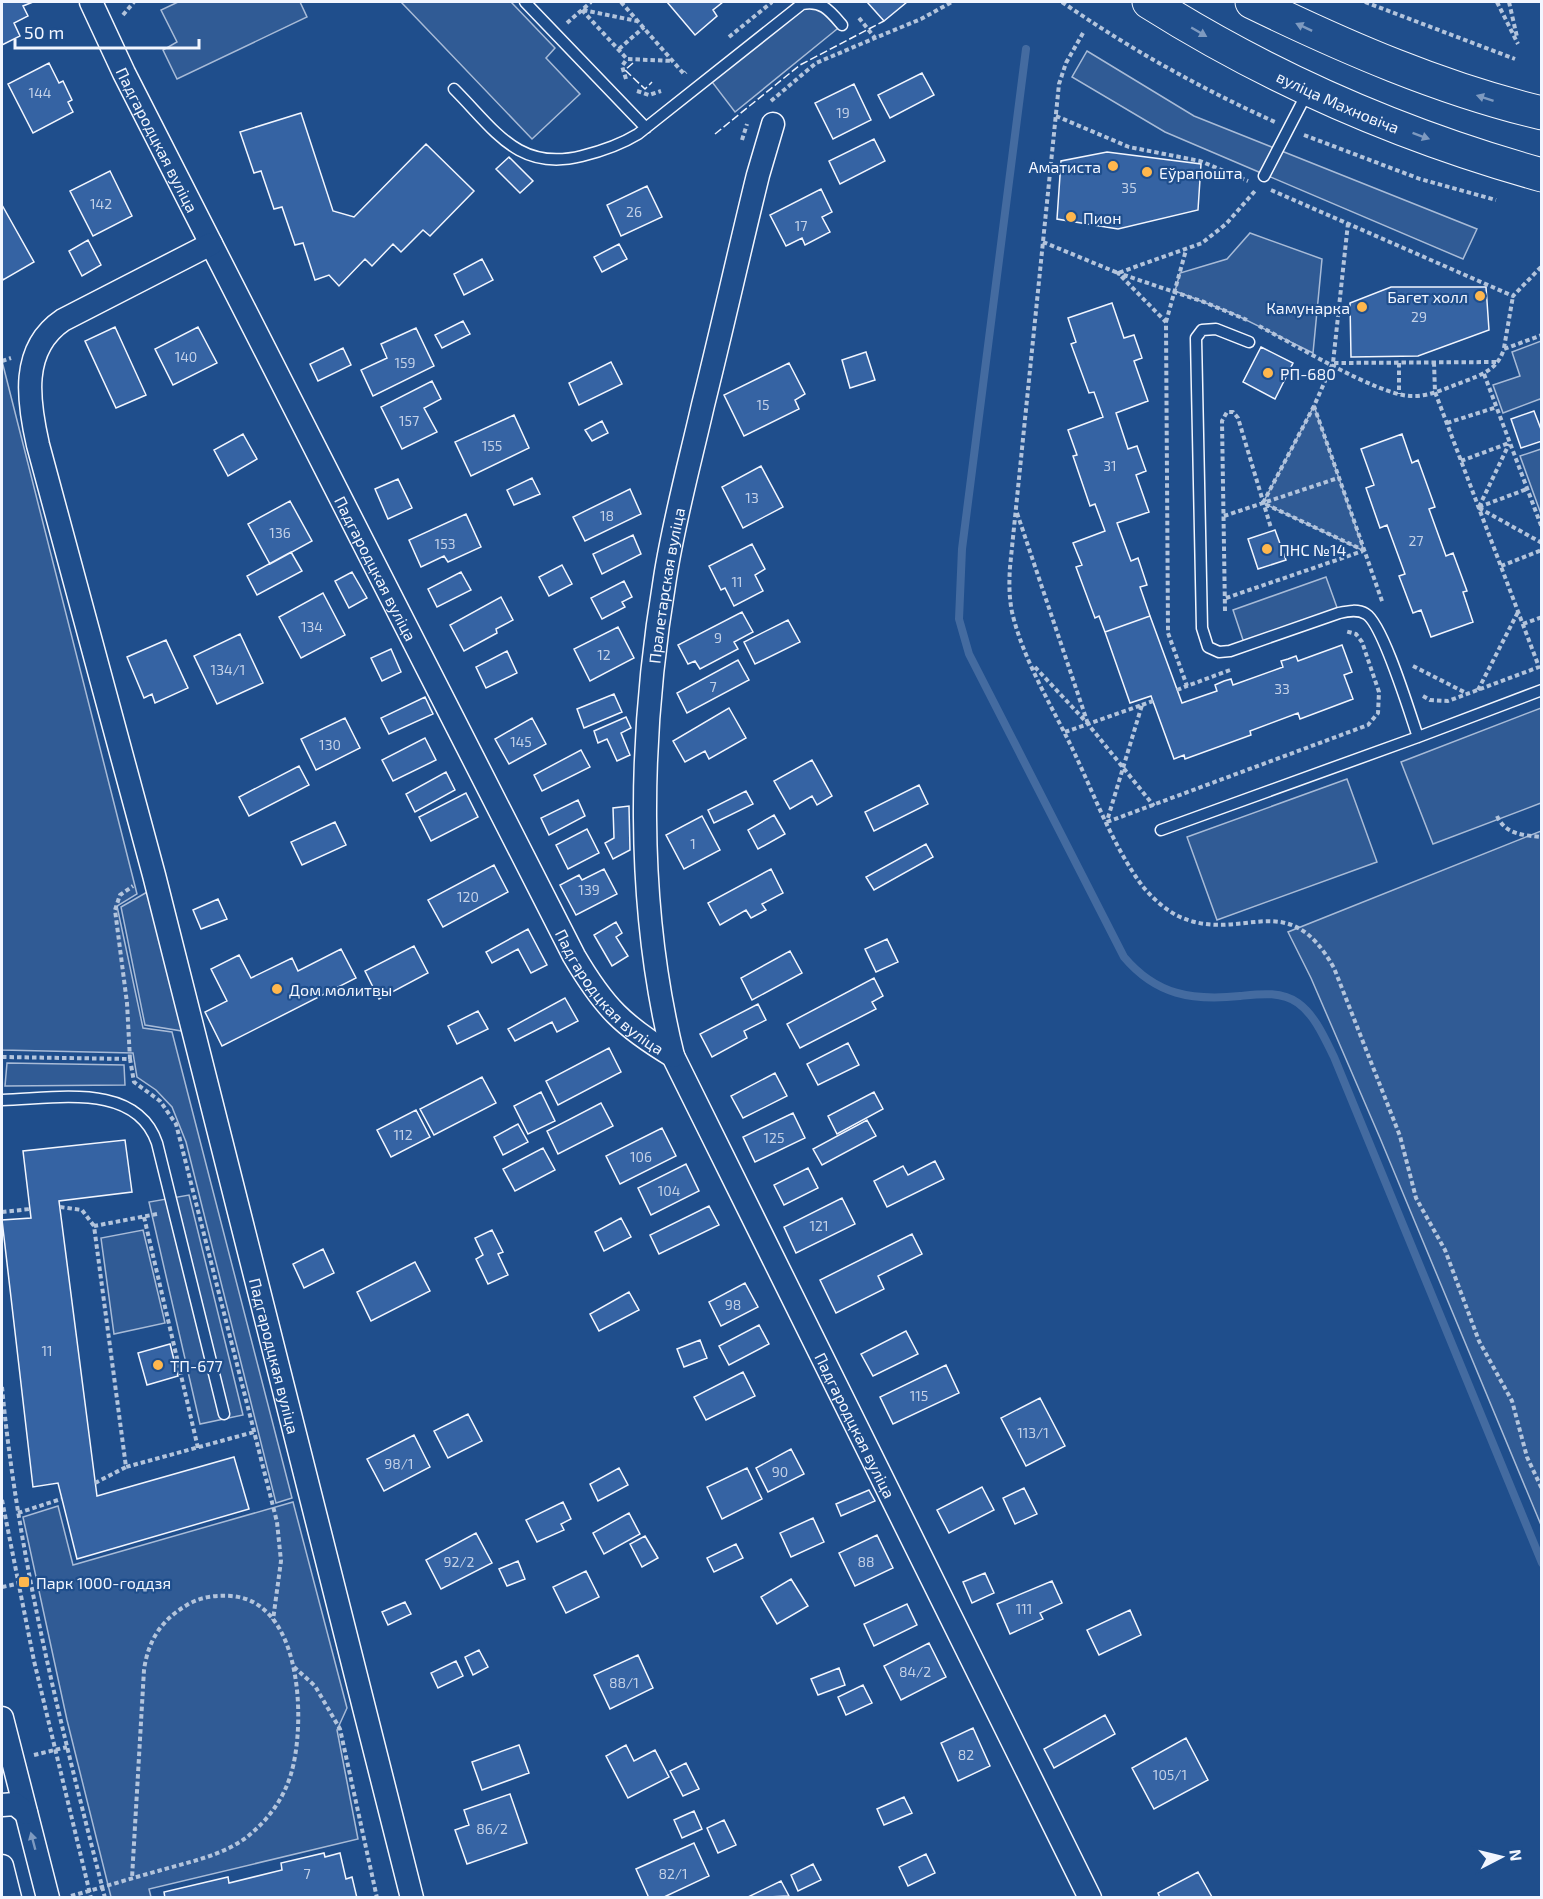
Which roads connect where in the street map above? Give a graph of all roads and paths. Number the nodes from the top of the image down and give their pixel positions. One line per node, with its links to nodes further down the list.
1 (94, 2): 43 (street, Падгародцкая вуліца)
2 (526, 2): 19 (lane)
3 (591, 2): 13 (path)
4 (621, 2): 15 (path)
5 (772, 2): 20 (path)
6 (952, 2): 21 (path)
7 (1062, 2): 36 (path)
8 (1149, 2): 31 (main road, вуліца Махновіча, one-way to 31)
9 (1252, 2): 32 (main road, one-way to 9)
10 (1365, 2): 23 (path)
11 (1497, 2): 12 (path)
12 (1509, 2)
13 (582, 10): 15 (path); 19 (path); 22 (path)
14 (857, 16): 21 (path)
15 (638, 21): 17 (path)
16 (842, 26): 35 (lane)
17 (644, 27): 22 (path); 25 (path)
18 (1083, 33): 34 (path)
19 (555, 34): 35 (lane)
20 (728, 38)
21 (875, 38): 33 (path)
22 (619, 49): 24 (path)
23 (1515, 58)
24 (627, 59): 25 (path); 30 (path)
25 (673, 61): 27 (path)
26 (692, 66): 27 (path)
27 (684, 74): 28 (path)
28 (677, 79)
29 (454, 89): 35 (lane)
30 (665, 89)
31 (1308, 90): 36 (lane); 37 (main road, вуліца Махновіча, one-way to 37)
32 (1542, 113)
33 (769, 115): 106 (street, Пралетарская вуліца)
34 (1056, 116): 39 (path); 42 (path)
35 (646, 128)
36 (1288, 128): 38 (lane); 40 (path)
37 (1542, 175)
38 (1264, 176)
39 (1250, 181)
40 (1496, 200)
41 (1348, 223): 44 (path); 48 (path); 55 (path)
42 (1043, 242): 46 (path); 69 (path)
43 (211, 244): 105 (street, Падгародцкая вуліца); 106 (street, Падгародцкая вуліца)
44 (1186, 250): 46 (path); 47 (path)
45 (1542, 266): 48 (path)
46 (1118, 273): 47 (path); 49 (path)
47 (1175, 291): 49 (path); 55 (path)
48 (1513, 296): 52 (path)
49 (1166, 322): 88 (path)
50 (1542, 335): 52 (path)
51 (1249, 342): 98 (lane)
52 (1504, 349): 54 (path)
53 (1434, 362): 54 (path); 56 (path); 58 (path)
54 (1498, 362): 57 (path)
55 (1333, 363): 56 (path); 59 (path); 60 (path)
56 (1399, 363): 59 (path)
57 (1484, 374): 58 (path); 61 (path)
58 (1435, 392): 59 (path); 62 (path)
59 (1399, 394)
60 (1314, 406): 65 (path); 67 (path)
61 (1497, 407): 62 (path); 63 (path)
62 (1447, 423): 64 (path)
63 (1510, 443): 64 (path); 66 (path); 68 (path)
64 (1461, 461): 68 (path)
65 (1338, 478): 67 (path); 75 (path)
66 (1527, 489): 68 (path); 72 (path)
67 (1263, 503): 70 (path); 70 (path); 71 (path); 75 (path)
68 (1478, 508): 73 (path); 76 (path)
69 (1016, 509): 85 (path); 96 (path)
70 (1224, 516): 77 (path)
71 (1271, 528)
72 (1542, 528)
73 (1542, 543)
74 (1542, 550): 76 (path)
75 (1364, 551): 77 (path); 78 (path)
76 (1501, 566): 80 (path)
77 (1226, 598): 79 (path)
78 (1384, 606)
79 (1225, 611)
80 (1518, 611): 82 (path); 91 (path)
81 (1542, 617): 82 (path)
82 (1523, 624): 86 (path)
83 (1341, 631): 100 (path)
84 (1403, 661): 93 (path)
85 (1030, 662): 96 (path); 97 (path)
86 (1540, 666): 91 (path)
87 (1240, 667): 88 (path)
88 (1187, 686): 90 (path)
89 (1417, 689): 93 (path)
90 (1177, 690)
91 (1478, 690): 93 (path)
92 (1542, 690): 98 (lane)
93 (1468, 694)
94 (1153, 701): 95 (path)
95 (1142, 705): 96 (path); 99 (path)
96 (1088, 724): 97 (path); 99 (path)
97 (1065, 732): 102 (path)
98 (1418, 737): 103 (lane)
99 (1124, 769): 100 (path); 102 (path)
100 (1154, 806): 102 (path)
101 (1497, 816): 104 (path)
102 (1107, 822): 122 (path)
103 (1161, 830)
104 (1542, 837)
105 (154, 875): 108 (path); 147 (street, Падгародцкая вуліца)
106 (673, 1056): 148 (street, Падгародцкая вуліца)
107 (2, 1057): 108 (path)
108 (130, 1059): 118 (path)
109 (2, 1100): 112 (lane)
110 (60, 1207): 115 (path)
111 (30, 1209): 113 (path)
112 (174, 1211): 114 (path); 117 (lane)
113 (2, 1212)
114 (144, 1217): 115 (path); 119 (path)
115 (94, 1226): 120 (path)
116 (2, 1387): 125 (path)
117 (224, 1414)
118 (254, 1432): 119 (path); 129 (path)
119 (198, 1448): 120 (path)
120 (126, 1467): 121 (path)
121 (95, 1483)
122 (1542, 1489)
123 (61, 1499): 125 (path)
124 (2, 1500): 127 (path)
125 (18, 1513): 126 (path)
126 (31, 1581): 127 (path); 132 (path)
127 (17, 1584): 128 (path); 133 (path)
128 (2, 1587)
129 (273, 1620): 130 (path); 138 (path)
130 (294, 1666): 138 (path); 146 (path)
131 (2, 1718): 136 (street)
132 (67, 1747): 133 (path); 139 (path)
133 (54, 1750): 134 (path); 140 (path)
134 (38, 1754)
135 (2, 1805): 136 (street)
136 (26, 1813): 142 (street, one-way to 136)
137 (2, 1866): 141 (street)
138 (132, 1878): 139 (path)
139 (102, 1887): 140 (path); 145 (path)
140 (89, 1891): 143 (path); 144 (path)
141 (10, 1898)
142 (48, 1898)
143 (64, 1898)
144 (91, 1898)
145 (105, 1898)
146 (376, 1898)
147 (412, 1898)
148 (1090, 1898)

